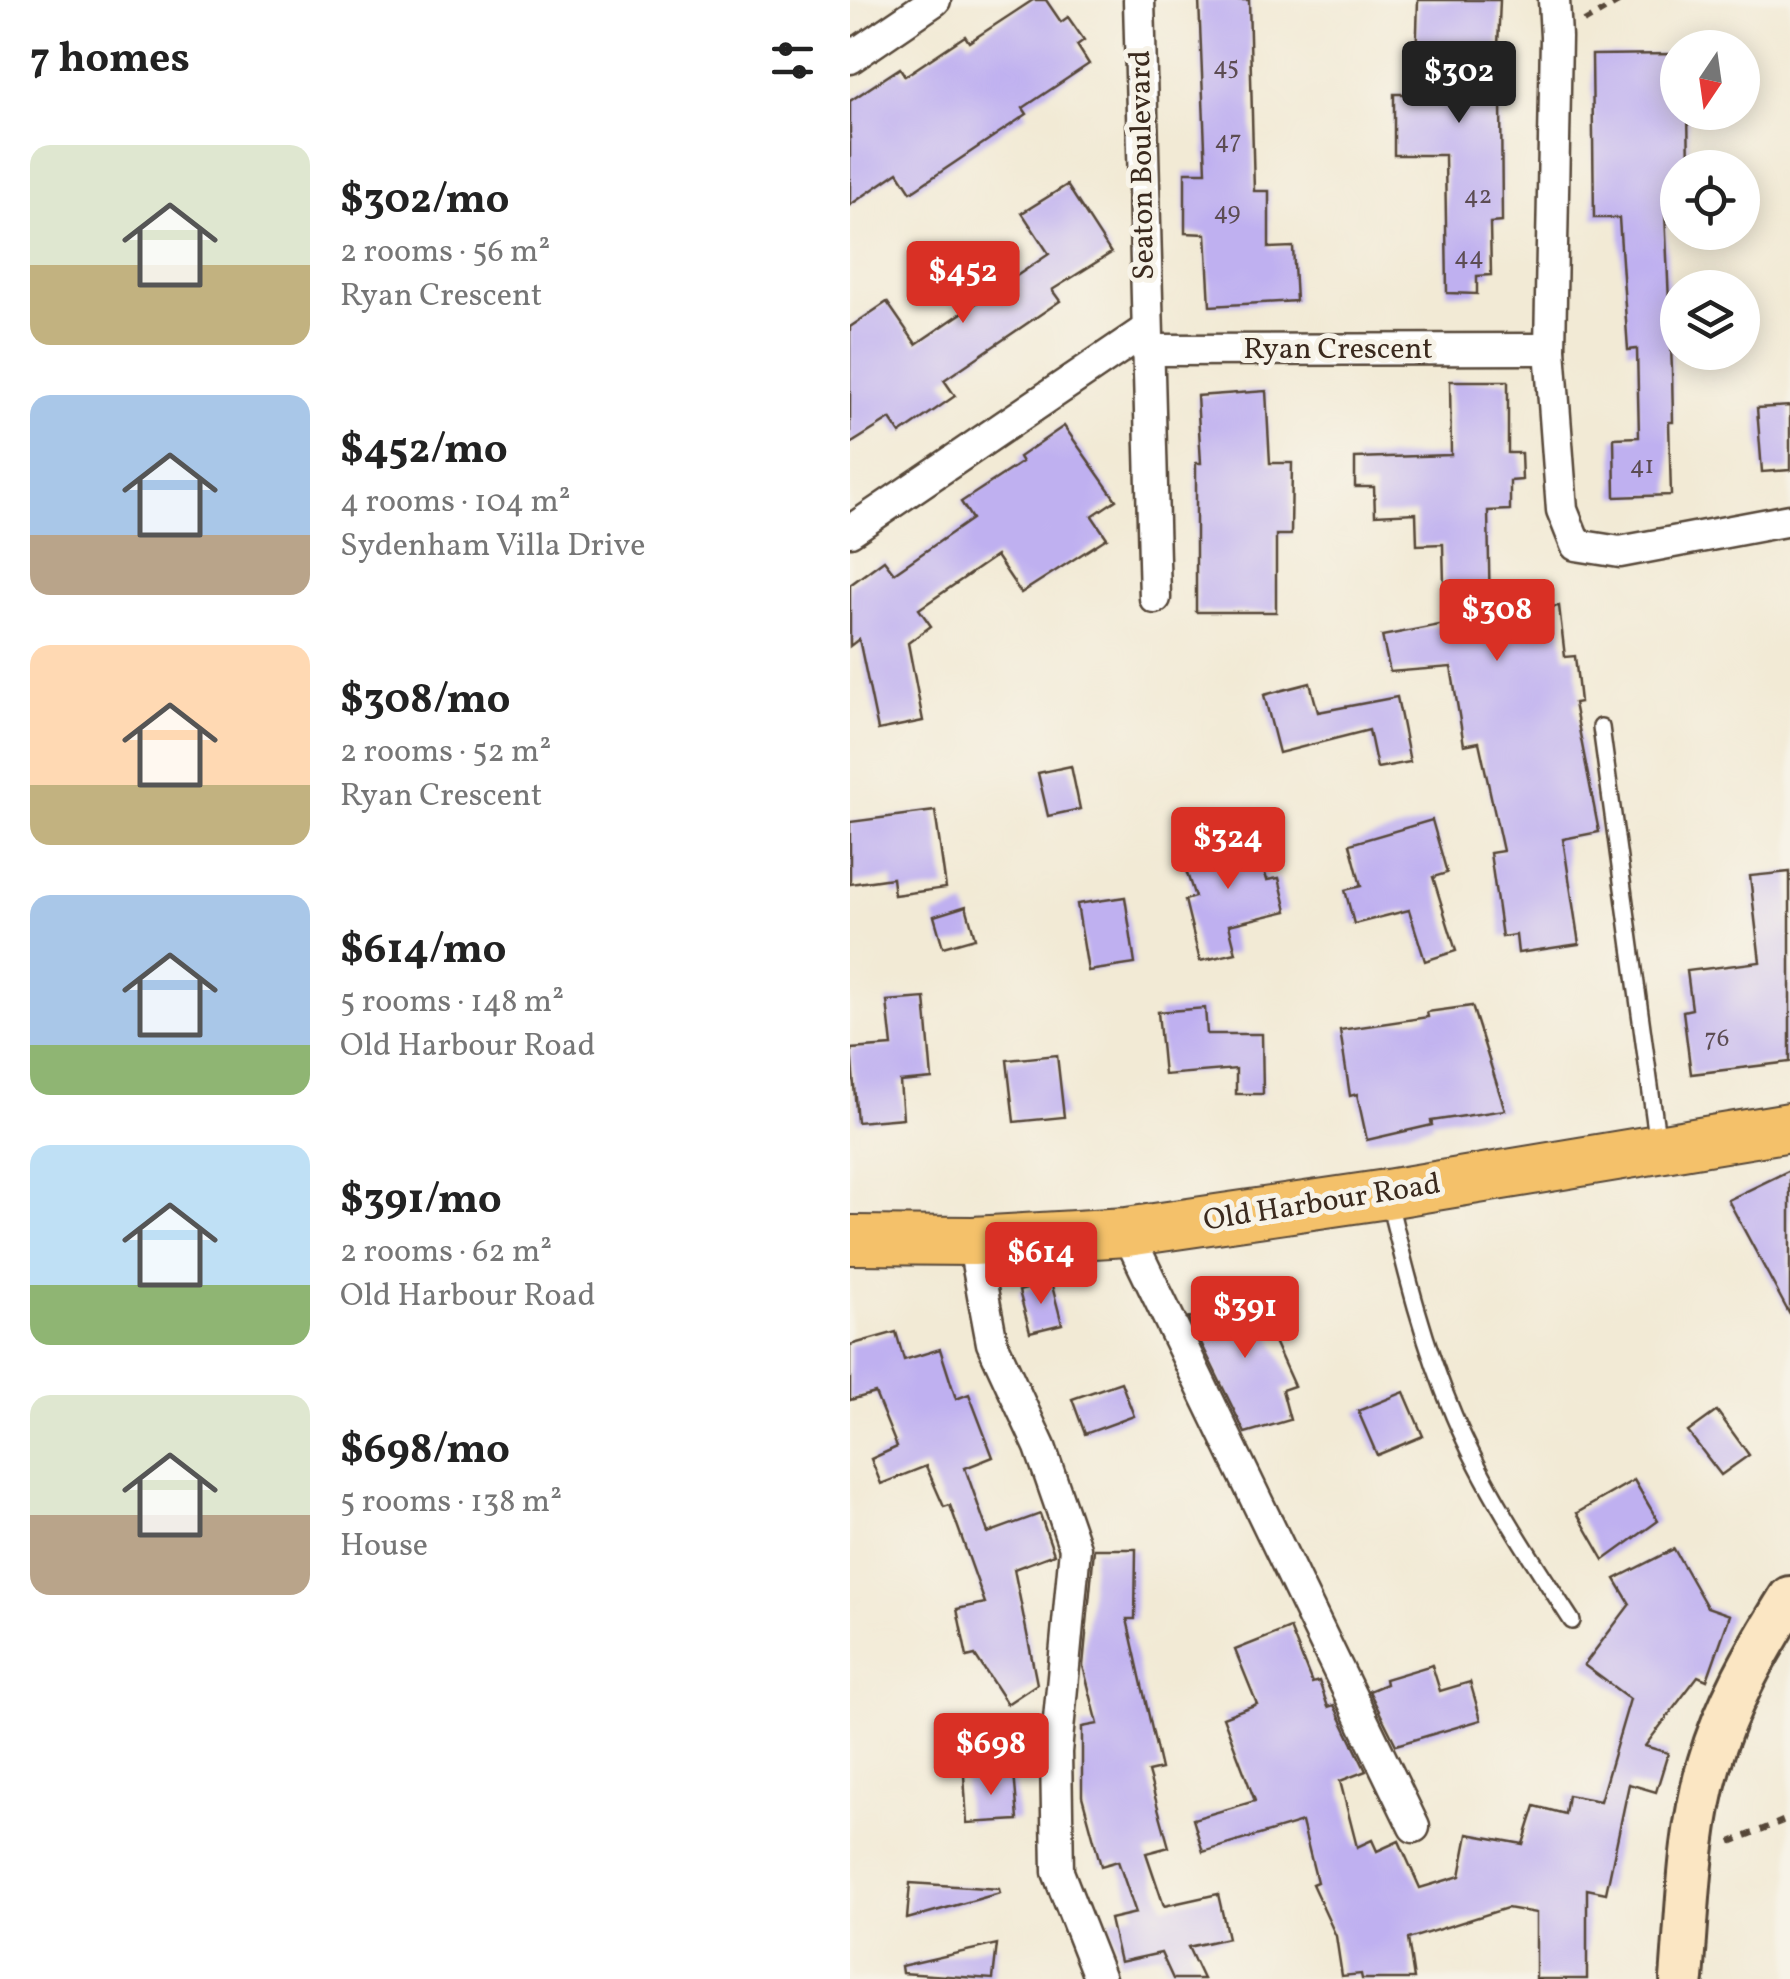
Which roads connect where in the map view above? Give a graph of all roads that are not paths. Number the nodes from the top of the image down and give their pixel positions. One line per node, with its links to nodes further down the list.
1 (936, 0): 4 (street)
2 (1140, 0): 5 (street, Seaton Boulevard)
3 (1554, 0): 6 (street)
4 (850, 58)
5 (1146, 340): 6 (street, Ryan Crescent); 8 (street); 9 (street, Seaton Boulevard)
6 (1550, 349): 7 (street)
7 (1790, 520)
8 (850, 530)
9 (1155, 598)
10 (1601, 726): 12 (lane)
11 (1790, 1127): 12 (main road, Old Harbour Road)
12 (1659, 1149): 13 (main road, Old Harbour Road)
13 (1387, 1194): 14 (main road, Old Harbour Road); 18 (lane)
14 (1127, 1232): 16 (main road, Old Harbour Road); 19 (street)
15 (850, 1240): 16 (main road, Old Harbour Road)
16 (973, 1240): 20 (street)
17 (1790, 1598): 21 (main road)
18 (1572, 1621)
19 (1414, 1827)
20 (1100, 1979)
21 (1682, 1979)

